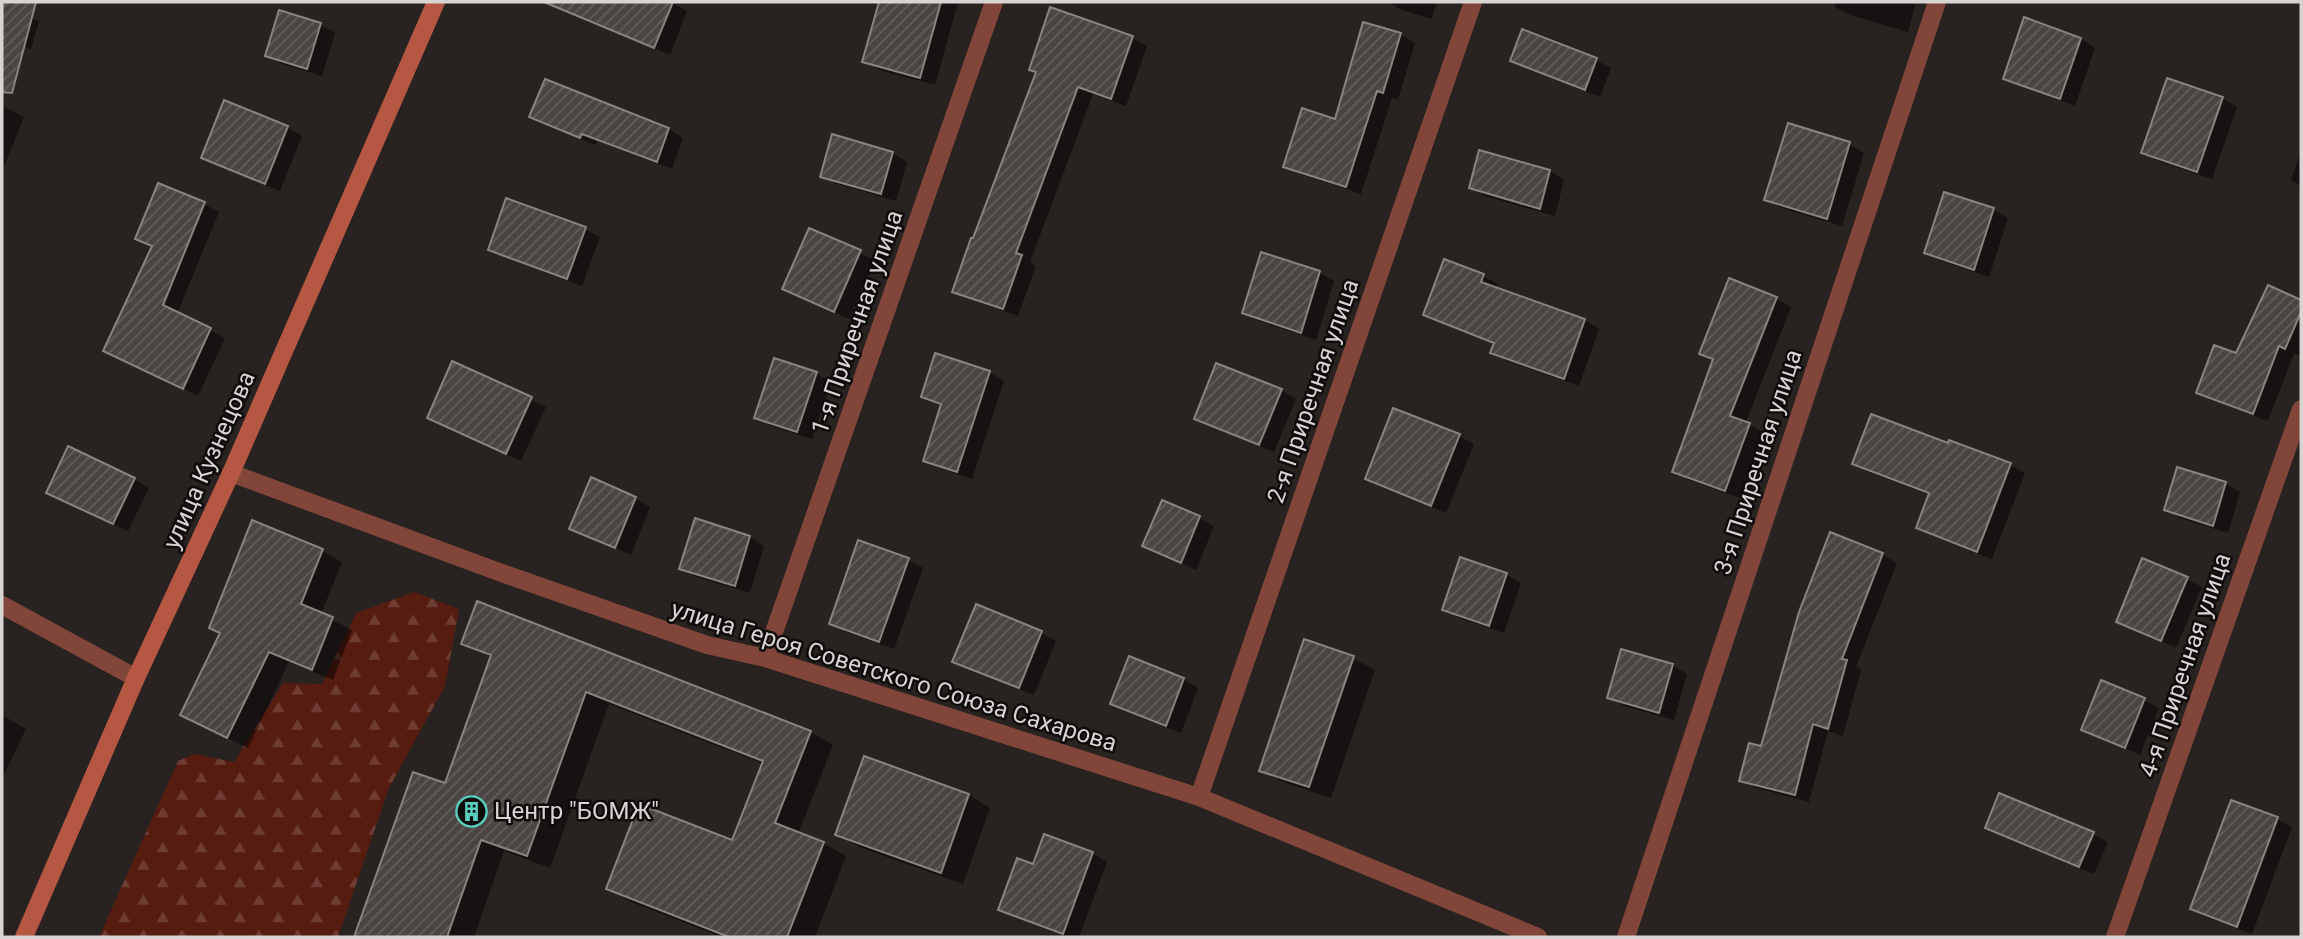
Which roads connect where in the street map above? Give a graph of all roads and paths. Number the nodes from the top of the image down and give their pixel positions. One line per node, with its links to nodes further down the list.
1 (436, 2): 6 (main road, улица Кузнецова)
2 (994, 2): 8 (street, 1-я Приречная улица)
3 (1473, 2): 10 (street, 2-я Приречная улица)
4 (1937, 2): 13 (street, 3-я Приречная улица)
5 (2301, 409): 14 (street, 4-я Приречная улица)
6 (231, 473): 8 (street, улица Героя Советского Союза Сахарова); 9 (main road, улица Кузнецова)
7 (2, 605): 9 (street)
8 (765, 658): 10 (street, улица Героя Советского Союза Сахарова)
9 (136, 678): 11 (main road, улица Кузнецова)
10 (1199, 797): 12 (street, улица Героя Советского Союза Сахарова)
11 (24, 937)
12 (1538, 937)
13 (1626, 937)
14 (2115, 937)

